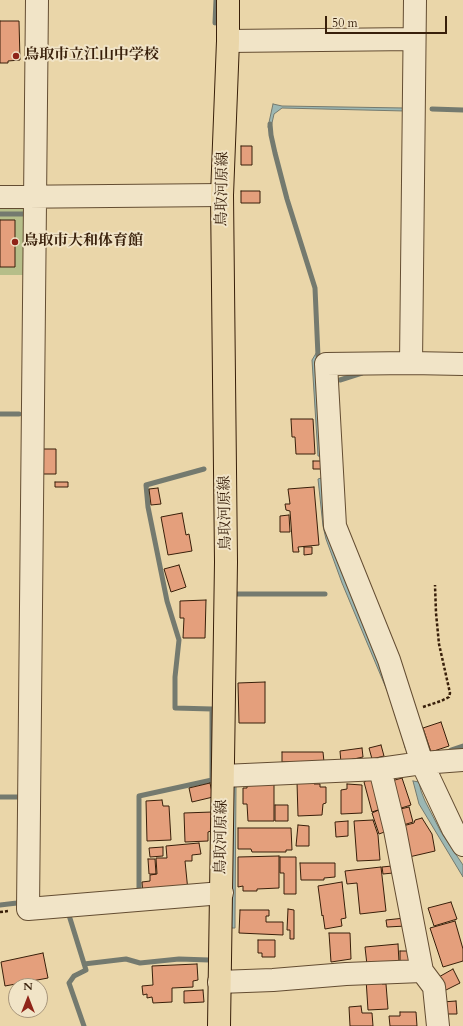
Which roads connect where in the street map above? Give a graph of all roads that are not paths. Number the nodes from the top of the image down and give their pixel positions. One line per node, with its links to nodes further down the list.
1 (37, 0): 8 (street)
2 (228, 0): 5 (main road, 鳥取河原線)
3 (415, 0): 4 (street)
4 (414, 39): 5 (street); 9 (street)
5 (228, 41): 6 (main road, 鳥取河原線)
6 (222, 195): 8 (street); 14 (main road, 鳥取河原線)
7 (0, 198): 8 (street)
8 (34, 198): 16 (street)
9 (411, 363): 10 (street); 12 (street)
10 (463, 364)
11 (463, 760): 12 (street)
12 (422, 763): 13 (street); 15 (street)
13 (380, 769): 14 (street); 17 (street)
14 (223, 776): 16 (main road, 鳥取河原線)
15 (463, 845)
16 (222, 893): 18 (main road, 鳥取河原線)
17 (422, 971): 18 (street); 20 (street)
18 (219, 982): 19 (main road, 鳥取河原線)
19 (219, 1026)
20 (438, 1026)

